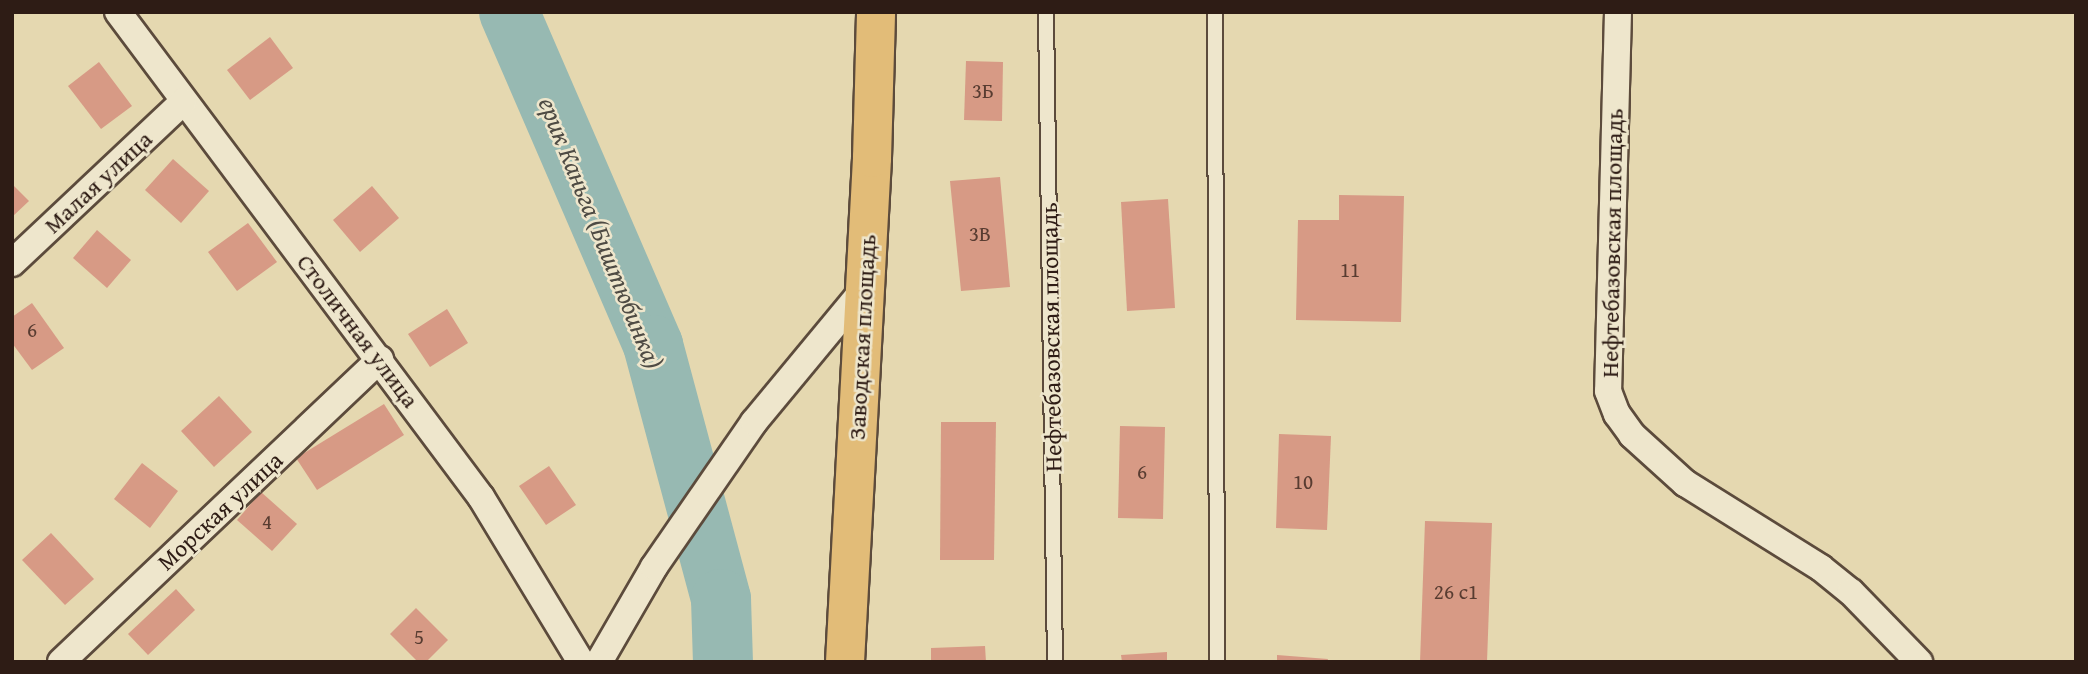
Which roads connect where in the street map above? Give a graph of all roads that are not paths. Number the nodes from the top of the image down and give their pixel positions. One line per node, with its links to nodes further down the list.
1 (118, 12): 6 (street, Столичная улица)
2 (876, 12): 8 (main road, Заводская площадь)
3 (1046, 12): 14 (lane, Нефтебазовская площадь)
4 (1215, 12): 15 (lane)
5 (1618, 12): 16 (street, Нефтебазовская площадь)
6 (183, 102): 7 (street, Малая улица); 9 (street, Столичная улица)
7 (12, 263)
8 (865, 288): 12 (street); 13 (main road, Заводская площадь)
9 (380, 359): 10 (street, Морская улица); 11 (street, Столичная улица)
10 (61, 662)
11 (581, 662)
12 (599, 662)
13 (845, 662)
14 (1055, 662)
15 (1217, 662)
16 (1919, 662)

